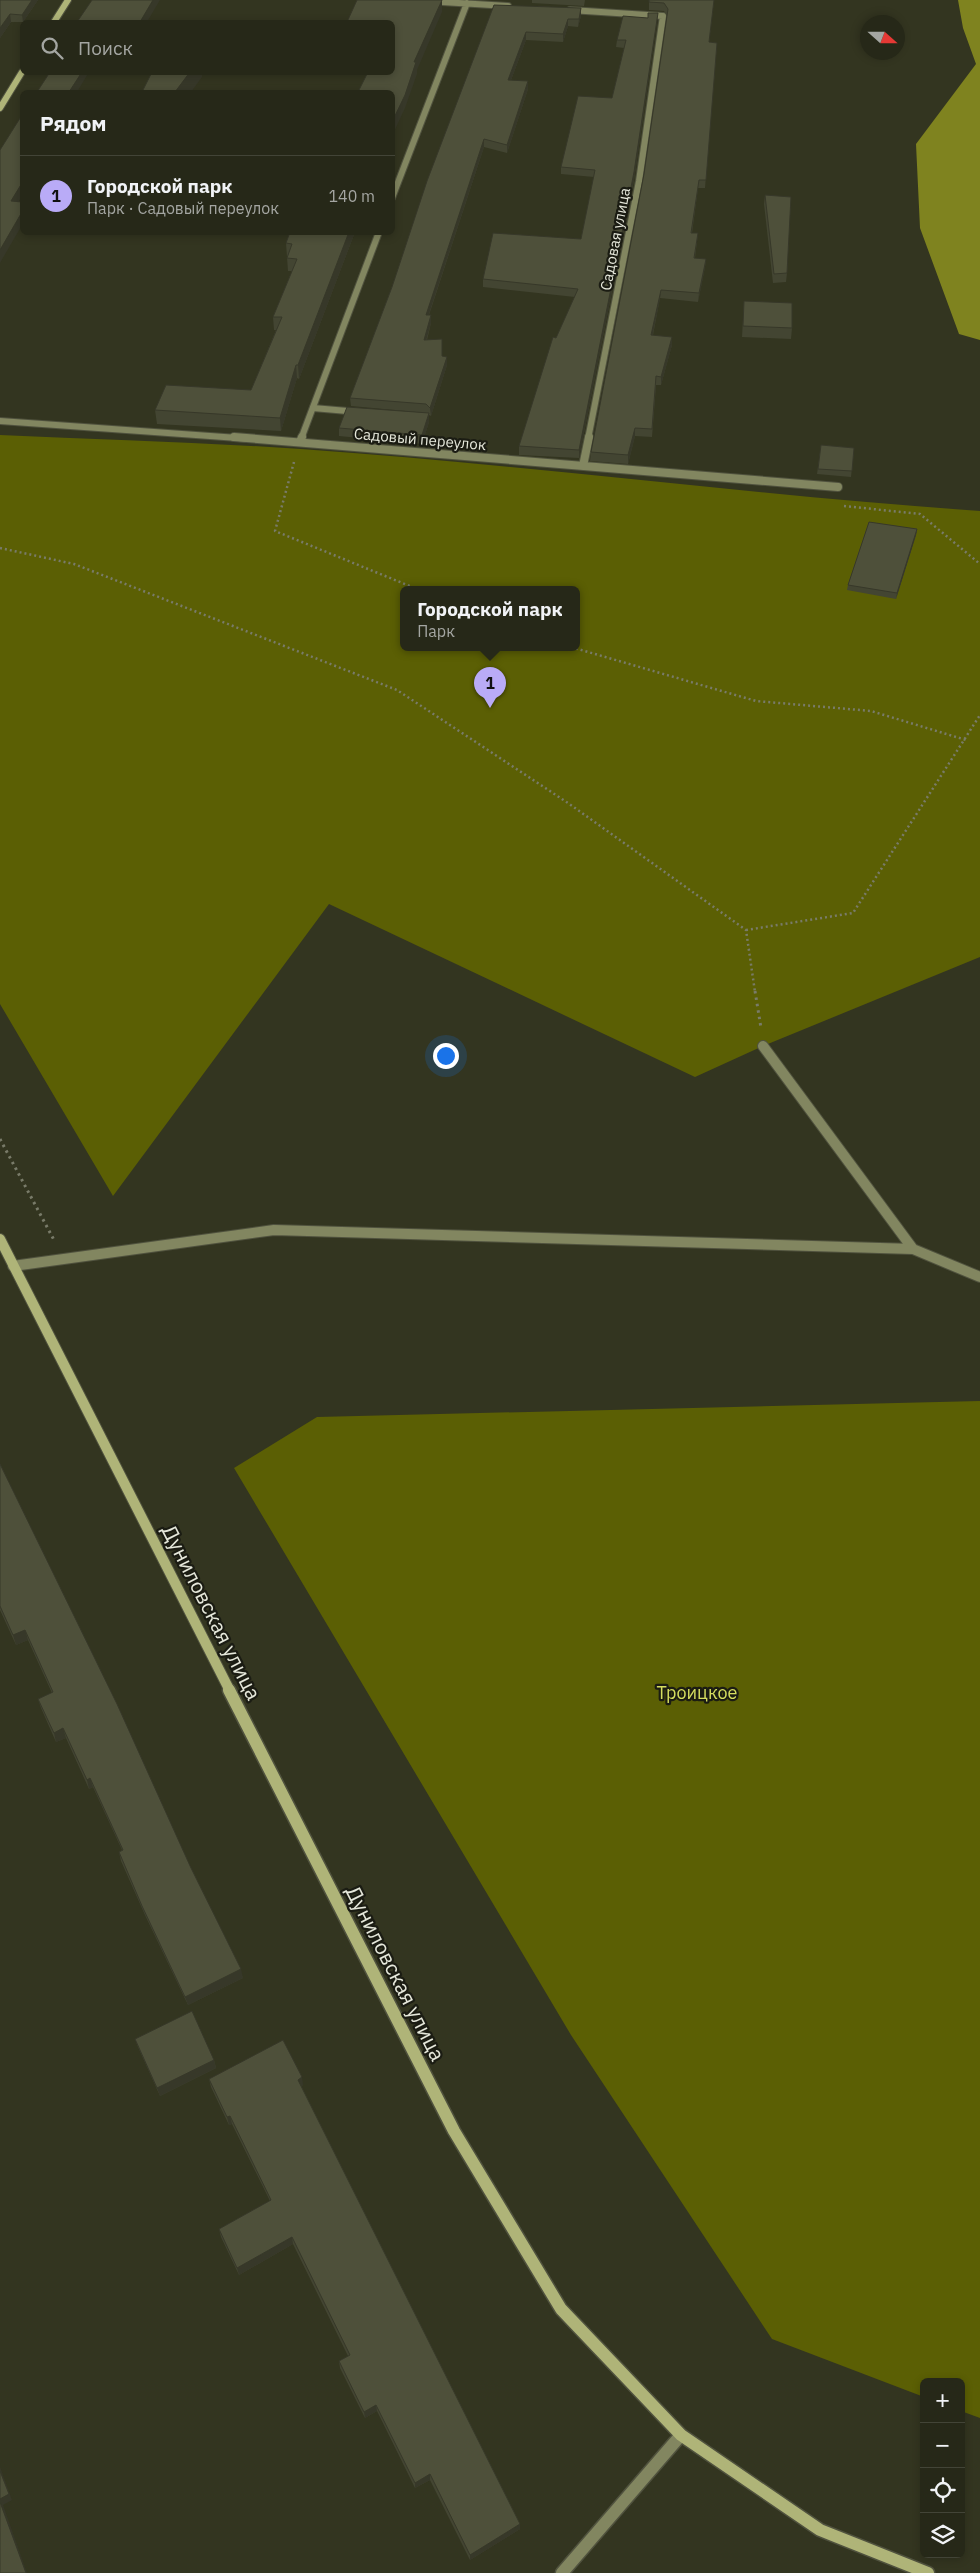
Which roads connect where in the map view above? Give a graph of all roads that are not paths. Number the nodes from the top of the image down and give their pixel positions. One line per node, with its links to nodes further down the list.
1 (68, 0): 6 (main road)
2 (409, 0): 3 (street)
3 (466, 3): 4 (street); 9 (street)
4 (516, 6)
5 (565, 10): 15 (street, Садовая улица)
6 (55, 20)
7 (20, 75): 8 (main road)
8 (0, 108)
9 (395, 190)
10 (379, 235): 11 (street)
11 (313, 408): 12 (street); 14 (street)
12 (370, 413)
13 (0, 421): 14 (street, Садовый переулок)
14 (300, 442): 15 (street, Садовый переулок)
15 (583, 466): 16 (street, Садовый переулок)
16 (838, 487)
17 (763, 1046): 19 (street)
18 (0, 1239): 20 (main road, Дуниловская улица)
19 (912, 1249): 20 (street); 21 (street)
20 (14, 1266): 22 (main road, Дуниловская улица)
21 (980, 1277)
22 (680, 2435): 23 (street); 24 (main road, Дуниловская улица)
23 (562, 2573)
24 (928, 2573)

